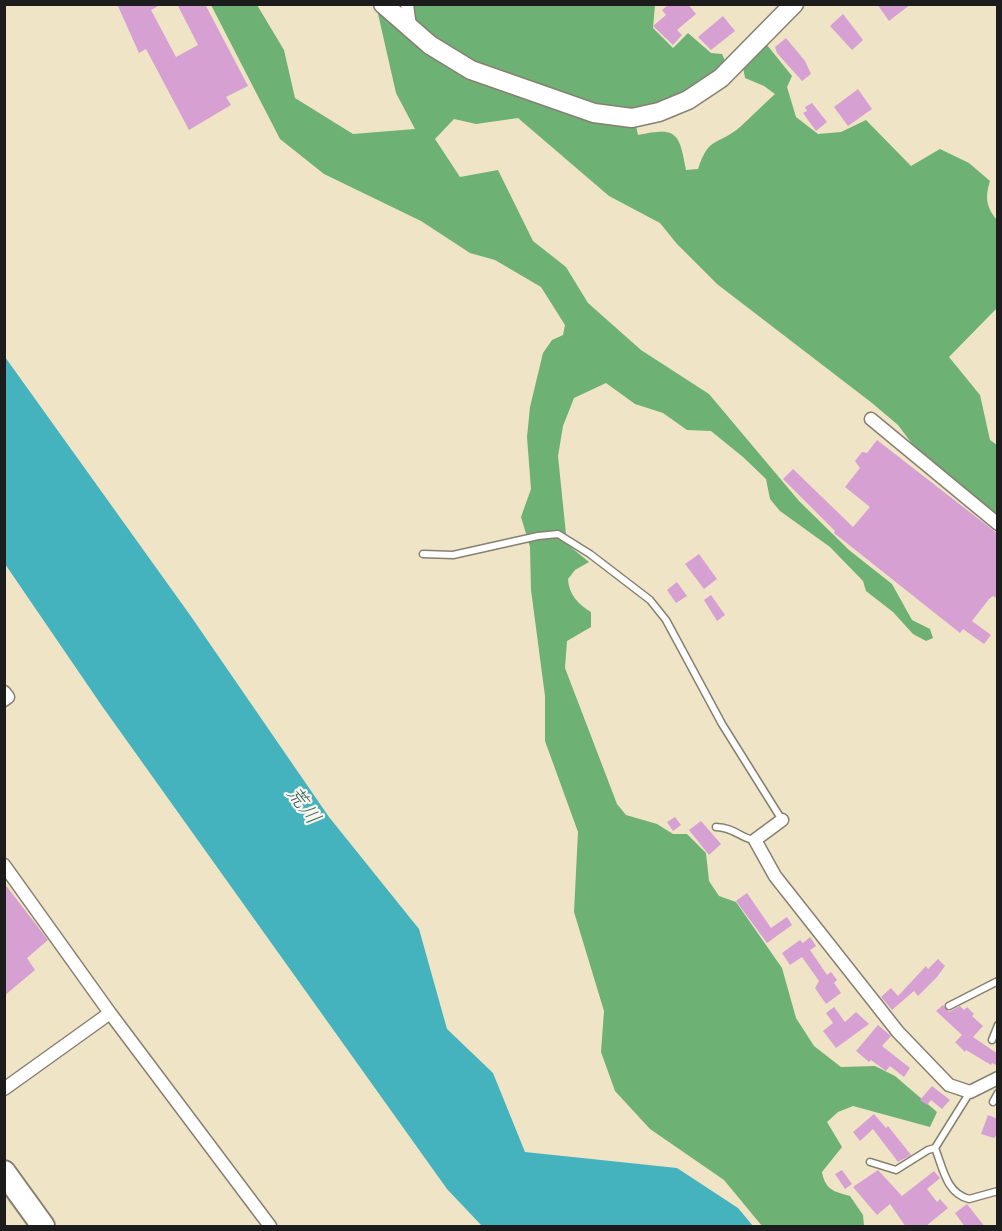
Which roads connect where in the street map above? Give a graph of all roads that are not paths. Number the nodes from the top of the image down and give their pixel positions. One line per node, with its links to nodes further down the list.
1 (383, 4): 4 (street)
2 (407, 4): 4 (street)
3 (794, 4): 4 (street)
4 (410, 27)
5 (871, 419): 6 (street)
6 (998, 524)
7 (423, 554): 10 (lane)
8 (4, 692): 9 (street)
9 (4, 700)
10 (782, 820): 12 (street)
11 (716, 827): 12 (lane)
12 (755, 840): 21 (street)
13 (4, 865): 16 (street)
14 (998, 981): 15 (lane)
15 (949, 1006)
16 (110, 1014): 20 (street); 31 (street)
17 (998, 1025): 18 (lane)
18 (992, 1040)
19 (998, 1078): 21 (street)
20 (4, 1089)
21 (970, 1092): 24 (lane)
22 (998, 1093): 23 (lane)
23 (993, 1102)
24 (935, 1148): 25 (lane); 27 (lane)
25 (870, 1162)
26 (4, 1172): 30 (highway)
27 (998, 1191)
28 (4, 1199): 29 (highway)
29 (25, 1227)
30 (43, 1227)
31 (270, 1227)

